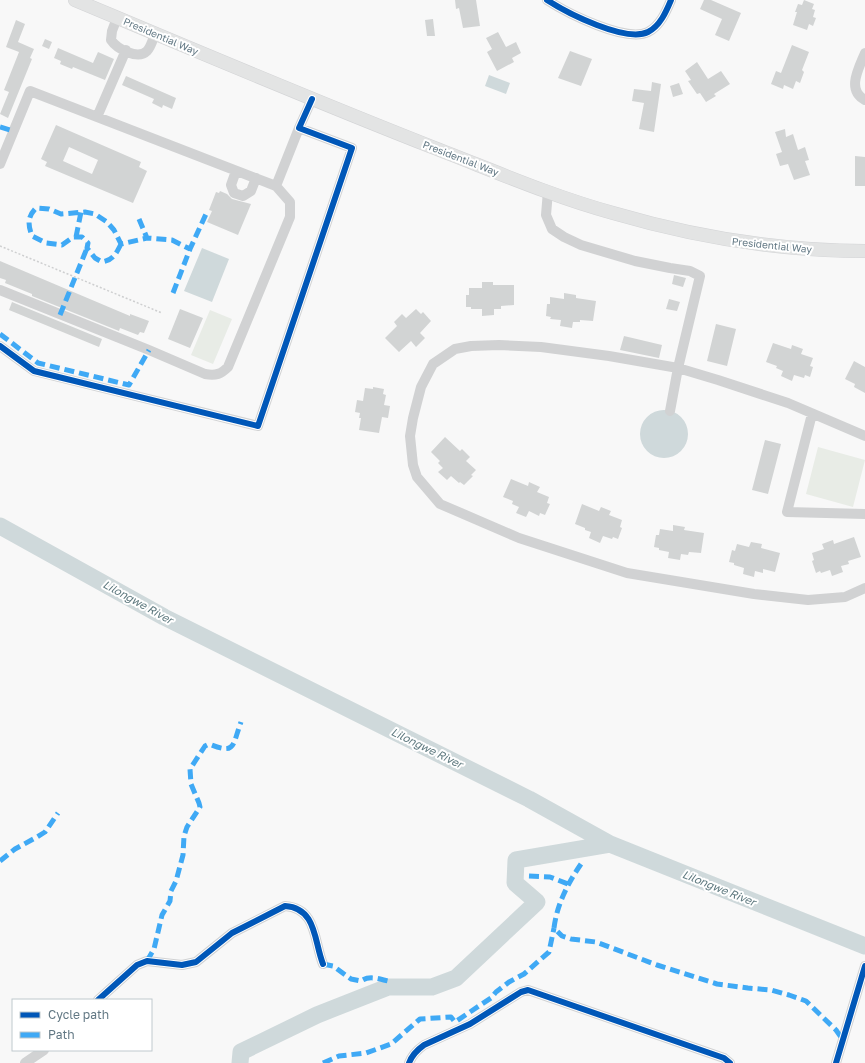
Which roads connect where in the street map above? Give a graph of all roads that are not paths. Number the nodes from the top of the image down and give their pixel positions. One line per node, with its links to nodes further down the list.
1 (75, 0): 4 (main road, Presidential Way)
2 (547, 0): 3 (street)
3 (671, 0)
4 (117, 18): 5 (main road, Presidential Way); 6 (street)
5 (156, 34): 6 (street); 8 (main road, Presidential Way)
6 (126, 50): 10 (street)
7 (865, 53): 9 (street)
8 (312, 99): 11 (street); 16 (main road, Presidential Way)
9 (865, 100)
10 (97, 117): 12 (street); 13 (street)
11 (299, 128): 15 (street); 19 (street)
12 (0, 164)
13 (236, 171): 14 (street); 14 (street)
14 (256, 178): 15 (street)
15 (276, 186): 18 (street)
16 (548, 191): 17 (main road, Presidential Way); 20 (street)
17 (865, 251)
18 (0, 290)
19 (0, 346)
20 (678, 368): 21 (street); 22 (street); 25 (street)
21 (670, 411)
22 (812, 414): 23 (street); 24 (street)
23 (865, 436)
24 (865, 514)
25 (865, 588)
26 (323, 964): 28 (street)
27 (865, 966): 33 (street)
28 (99, 999)
29 (43, 1051): 30 (street)
30 (25, 1063)
31 (409, 1063): 32 (street)
32 (730, 1063)
33 (836, 1063)

